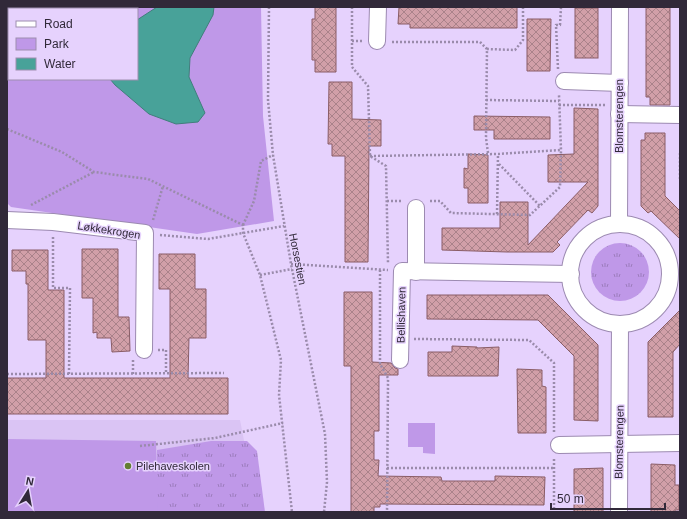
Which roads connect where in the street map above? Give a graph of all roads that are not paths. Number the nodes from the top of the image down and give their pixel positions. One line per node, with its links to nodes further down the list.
1 (378, 7): 3 (street)
2 (620, 7): 5 (street, Blomsterengen)
3 (377, 41)
4 (561, 81): 5 (street)
5 (620, 83): 6 (street, Blomsterengen)
6 (619, 110): 7 (street); 10 (street, Blomsterengen)
7 (680, 115)
8 (417, 204): 11 (street, Bellishaven)
9 (13, 220): 15 (street, Løkkekrogen)
10 (619, 224): 12 (street); 13 (street)
11 (402, 271): 13 (street); 16 (street, Bellishaven)
12 (675, 272): 14 (street)
13 (571, 274): 14 (street)
14 (620, 324): 17 (street, Blomsterengen)
15 (144, 350)
16 (400, 360)
17 (619, 443): 18 (street); 19 (street); 20 (street, Blomsterengen)
18 (680, 443)
19 (556, 445)
20 (619, 512)

